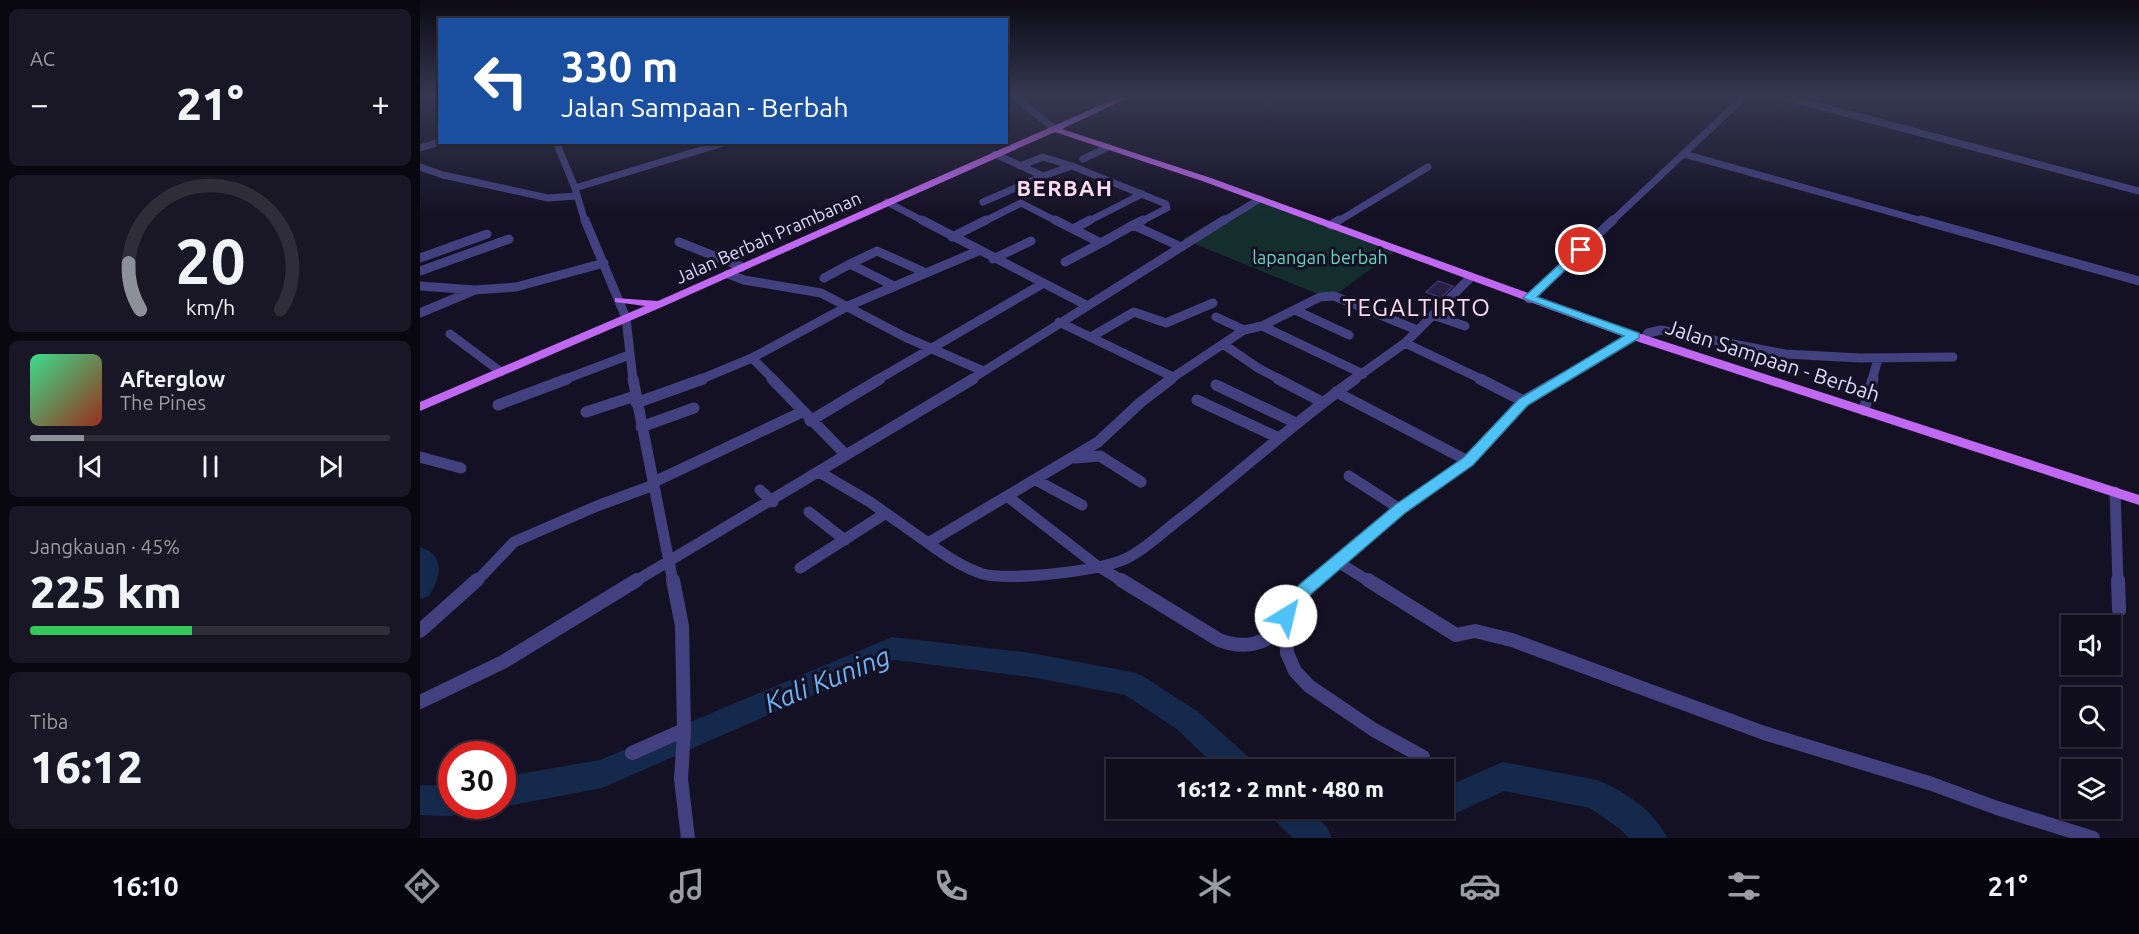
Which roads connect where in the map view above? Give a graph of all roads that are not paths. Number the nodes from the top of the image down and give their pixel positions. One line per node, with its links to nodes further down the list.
1 (1040, 135): 11 (main road, Jalan Berbah Prambanan)
2 (1073, 135): 5 (main road, Jalan Sampaan - Berbah)
3 (1704, 135): 12 (street)
4 (1929, 135): 19 (street)
5 (1079, 137): 9 (main road, Jalan Sampaan - Berbah)
6 (438, 143): 10 (street)
7 (557, 144): 20 (street)
8 (721, 144): 20 (street)
9 (1108, 147): 13 (street); 23 (main road, Jalan Sampaan - Berbah)
10 (420, 148)
11 (995, 154): 14 (street); 24 (main road, Jalan Berbah Prambanan)
12 (1684, 154): 49 (street); 54 (street)
13 (1083, 159)
14 (1020, 166): 15 (street); 18 (street)
15 (1072, 166): 18 (street); 21 (street)
16 (420, 167): 20 (street)
17 (1428, 167): 28 (street)
18 (1043, 176): 22 (street)
19 (2139, 191)
20 (575, 192): 41 (street)
21 (1142, 194): 27 (street); 29 (street)
22 (1004, 195): 25 (street); 26 (street)
23 (1260, 199): 28 (main road, Jalan Sampaan - Berbah); 36 (street)
24 (887, 202): 31 (street); 43 (main road, Jalan Berbah Prambanan)
25 (983, 202)
26 (1021, 203): 29 (street); 31 (street)
27 (1133, 225): 35 (street); 36 (street)
28 (1331, 225): 47 (main road, Jalan Sampaan - Berbah)
29 (1073, 229): 35 (street)
30 (487, 234): 38 (street)
31 (952, 237): 37 (street)
32 (509, 239): 44 (street)
33 (1031, 241): 39 (street)
34 (679, 242): 43 (street)
35 (1101, 243): 40 (street)
36 (1179, 246): 58 (street)
37 (978, 251): 39 (street); 45 (street)
38 (420, 258)
39 (993, 259): 50 (street)
40 (1065, 262)
41 (604, 263): 53 (street); 55 (street)
42 (850, 264): 45 (street); 48 (street); 51 (street)
43 (742, 267): 46 (main road, Jalan Berbah Prambanan)
44 (420, 271)
45 (924, 272): 51 (street)
46 (728, 274): 57 (main road, Jalan Berbah Prambanan); 59 (street)
47 (1471, 277): 54 (main road, Jalan Sampaan - Berbah); 62 (street)
48 (824, 278)
49 (2139, 281)
50 (1042, 284): 58 (street); 76 (street)
51 (892, 285): 59 (street)
52 (420, 286): 53 (street)
53 (475, 290): 61 (street)
54 (1529, 298): 73 (main road, Jalan Sampaan - Berbah)
55 (619, 300): 57 (main road); 64 (street)
56 (1213, 303): 72 (street)
57 (657, 305): 64 (main road, Jalan Berbah Prambanan)
58 (1086, 305): 65 (street)
59 (848, 306): 76 (street); 79 (street)
60 (1295, 310): 66 (street); 69 (street); 71 (street)
61 (420, 313)
62 (1433, 315): 67 (street); 69 (street)
63 (1216, 317): 68 (street)
64 (626, 318): 77 (street); 82 (main road, Jalan Berbah Prambanan)
65 (1059, 322): 72 (street); 81 (street)
66 (1262, 326): 68 (street); 83 (street)
67 (1465, 326)
68 (1244, 330): 74 (street)
69 (1418, 330): 75 (street)
70 (450, 334): 82 (street)
71 (1348, 335)
72 (1091, 337): 84 (street)
73 (1639, 337): 80 (street); 90 (street); 94 (main road, Jalan Sampaan - Berbah)
74 (1223, 344): 84 (street); 89 (street)
75 (1405, 344): 83 (street); 90 (street)
76 (930, 348): 81 (street); 97 (street)
77 (629, 355): 87 (street); 91 (street)
78 (1953, 357): 80 (street)
79 (752, 358): 87 (street); 96 (street)
80 (1878, 358): 94 (street)
81 (984, 371): 101 (street)
82 (501, 372): 92 (main road, Jalan Berbah Prambanan)
83 (1363, 374): 86 (street)
84 (1173, 377): 103 (street)
85 (1216, 385): 98 (street)
86 (1336, 392): 89 (street); 104 (street)
87 (636, 400): 95 (street); 99 (street)
88 (1197, 400): 100 (street)
89 (1322, 402): 98 (street)
90 (1523, 402): 104 (street)
91 (498, 405)
92 (420, 407)
93 (694, 408): 99 (street)
94 (1864, 410): 112 (main road, Jalan Sampaan - Berbah)
95 (586, 412)
96 (801, 412): 97 (street); 110 (street)
97 (810, 421): 101 (street)
98 (1296, 423): 100 (street)
99 (641, 427): 110 (street)
100 (1279, 438): 124 (street)
101 (846, 455): 106 (street)
102 (420, 458): 105 (street)
103 (1072, 458): 108 (street); 109 (street)
104 (1468, 461): 117 (street)
105 (461, 468)
106 (819, 472): 115 (street); 119 (street)
107 (1349, 476): 117 (street)
108 (1036, 480): 113 (street); 116 (street)
109 (1141, 482)
110 (654, 484): 122 (street); 128 (street)
111 (760, 490): 115 (street)
112 (2115, 492): 114 (main road, Jalan Sampaan - Berbah); 126 (street)
113 (1007, 496): 121 (street); 124 (street)
114 (2139, 500)
115 (773, 502): 122 (street)
116 (1082, 505)
117 (1400, 509): 123 (street)
118 (809, 512): 120 (street)
119 (886, 513): 120 (street); 121 (street)
120 (845, 540): 125 (street)
121 (928, 543): 124 (street)
122 (670, 562): 129 (street); 130 (street)
123 (1338, 562): 127 (street); 134 (street)
124 (1096, 565): 127 (street)
125 (800, 568)
126 (2119, 610)
127 (1285, 628): 132 (street)
128 (420, 631)
129 (420, 702)
130 (684, 731): 131 (street); 133 (street)
131 (632, 753)
132 (1423, 757)
133 (688, 838)
134 (2093, 838)

